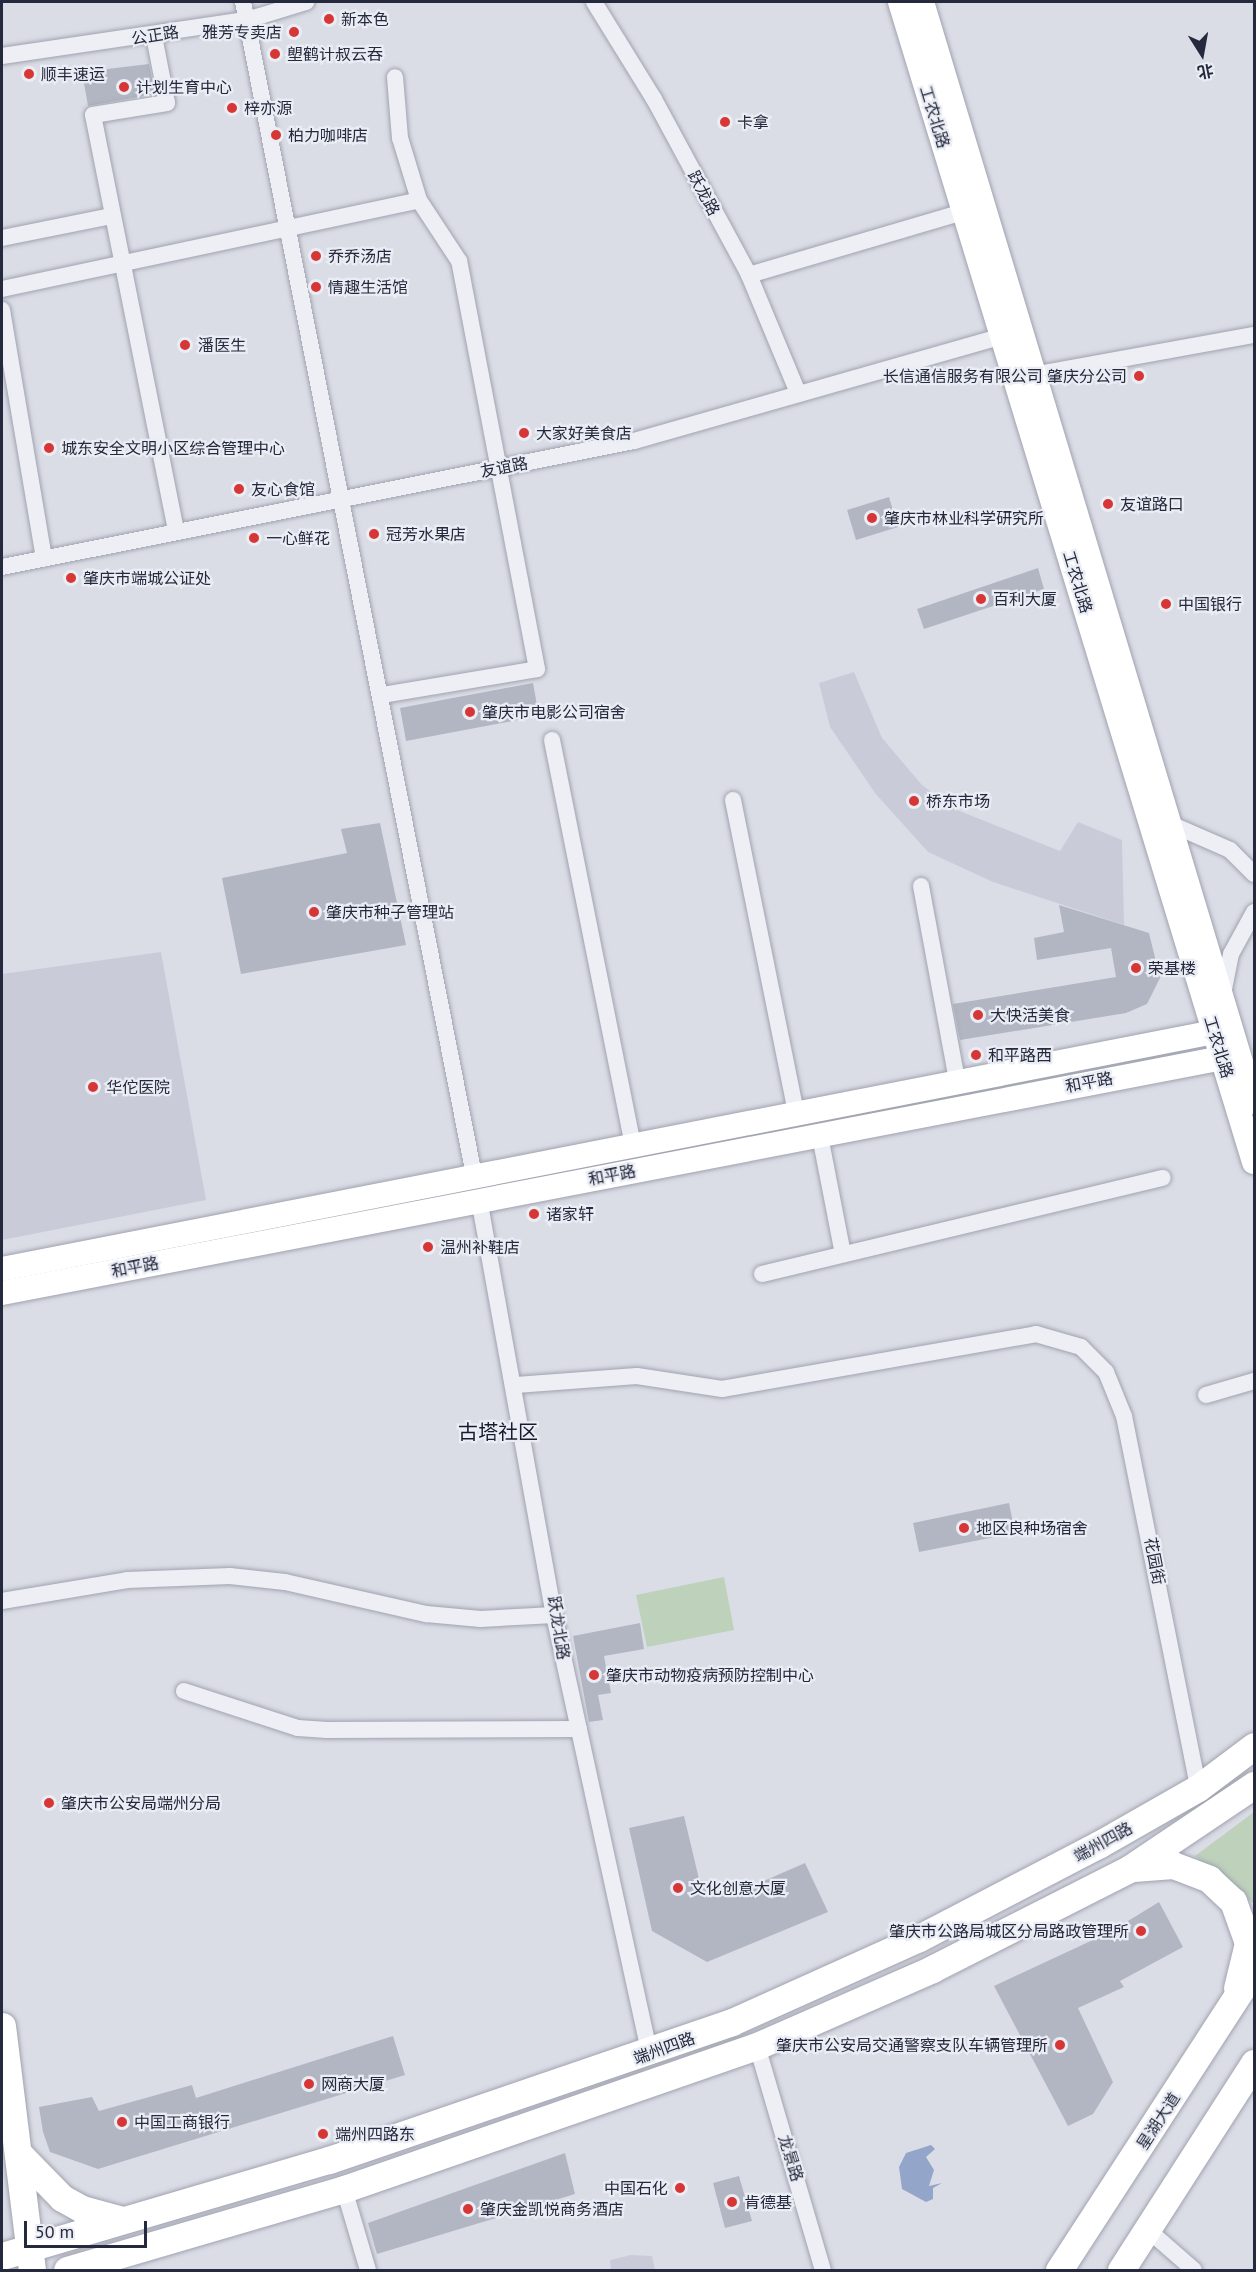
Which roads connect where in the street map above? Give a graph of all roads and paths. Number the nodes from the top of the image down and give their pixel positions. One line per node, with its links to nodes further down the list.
1 (243, 2): 6 (street)
2 (306, 2): 6 (street, 公正路)
3 (594, 2): 16 (street, 跃龙路)
4 (900, 2): 11 (main road, 工农北路)
5 (922, 2): 21 (main road, 工农北路)
6 (247, 20): 7 (street, 公正路); 13 (street)
7 (154, 36): 8 (street, 公正路); 12 (street)
8 (2, 56)
9 (395, 77): 10 (street)
10 (419, 200): 13 (street); 23 (street)
11 (963, 212): 16 (street); 20 (main road, 工农北路)
12 (111, 216): 14 (street); 15 (street)
13 (289, 227): 15 (street); 24 (street)
14 (2, 238)
15 (119, 263): 17 (street); 25 (street)
16 (749, 275): 22 (street, 跃龙路)
17 (2, 289)
18 (2, 310): 26 (street)
19 (1254, 335): 21 (street)
20 (1000, 337): 22 (street, 友谊路); 36 (main road, 工农北路)
21 (1033, 375): 31 (main road, 工农北路)
22 (798, 393): 23 (street, 友谊路)
23 (501, 467): 24 (street, 友谊路); 28 (street)
24 (344, 499): 25 (street, 友谊路); 28 (street)
25 (176, 532): 26 (street, 友谊路)
26 (44, 558): 27 (street, 友谊路)
27 (2, 567)
28 (382, 695): 44 (street)
29 (552, 740): 42 (street)
30 (733, 800): 40 (street)
31 (1173, 825): 32 (street); 35 (main road, 工农北路)
32 (1254, 874)
33 (921, 886): 38 (street)
34 (1254, 912): 35 (street)
35 (1222, 998): 39 (main road, 工农北路)
36 (1214, 1032): 37 (main road, 工农北路); 38 (main road, 和平路)
37 (1222, 1058): 41 (main road, 和平路); 43 (main road, 工农北路)
38 (957, 1081): 40 (main road, 和平路)
39 (1254, 1107)
40 (796, 1112): 42 (main road, 和平路)
41 (820, 1136): 46 (main road, 和平路); 47 (street)
42 (633, 1144): 44 (main road, 和平路)
43 (1254, 1162)
44 (474, 1175): 49 (main road, 和平路)
45 (1163, 1178): 47 (street)
46 (479, 1199): 49 (main road, 和平路); 51 (street, 跃龙北路)
47 (843, 1254): 48 (street)
48 (762, 1274)
49 (5, 1281)
50 (1254, 1381): 52 (street)
51 (516, 1385): 54 (street, 跃龙北路); 59 (street, 花园街)
52 (1206, 1395)
53 (2, 1601): 54 (street)
54 (554, 1615): 56 (street, 跃龙北路)
55 (184, 1691): 56 (street)
56 (579, 1729): 65 (street, 跃龙北路)
57 (1253, 1750): 59 (main road, 端州四路)
58 (1254, 1785): 60 (main road, 端州四路)
59 (1198, 1788): 65 (main road, 端州四路)
60 (1129, 1869): 62 (main road); 64 (main road, 端州四路)
61 (1254, 1970): 62 (main road, 星湖大道)
62 (1232, 2006): 80 (main road, 星湖大道)
63 (2, 2026): 69 (main road)
64 (757, 2046): 68 (main road, 端州四路); 79 (street, 龙景路)
65 (650, 2054): 67 (main road, 端州四路)
66 (1254, 2063): 72 (main road)
67 (446, 2121): 68 (main road); 71 (main road, 端州四路)
68 (457, 2152): 70 (main road, 端州四路)
69 (20, 2155): 71 (main road); 75 (main road)
70 (344, 2189): 73 (main road, 端州四路); 78 (street)
71 (124, 2220): 75 (main road, 端州四路)
72 (1147, 2229): 81 (main road); 82 (street)
73 (132, 2252): 76 (main road, 端州四路); 77 (main road)
74 (2, 2256): 75 (main road, 端州四路)
75 (30, 2259)
76 (67, 2271)
77 (102, 2271)
78 (368, 2271)
79 (823, 2271)
80 (1059, 2271)
81 (1121, 2271)
82 (1194, 2271)

